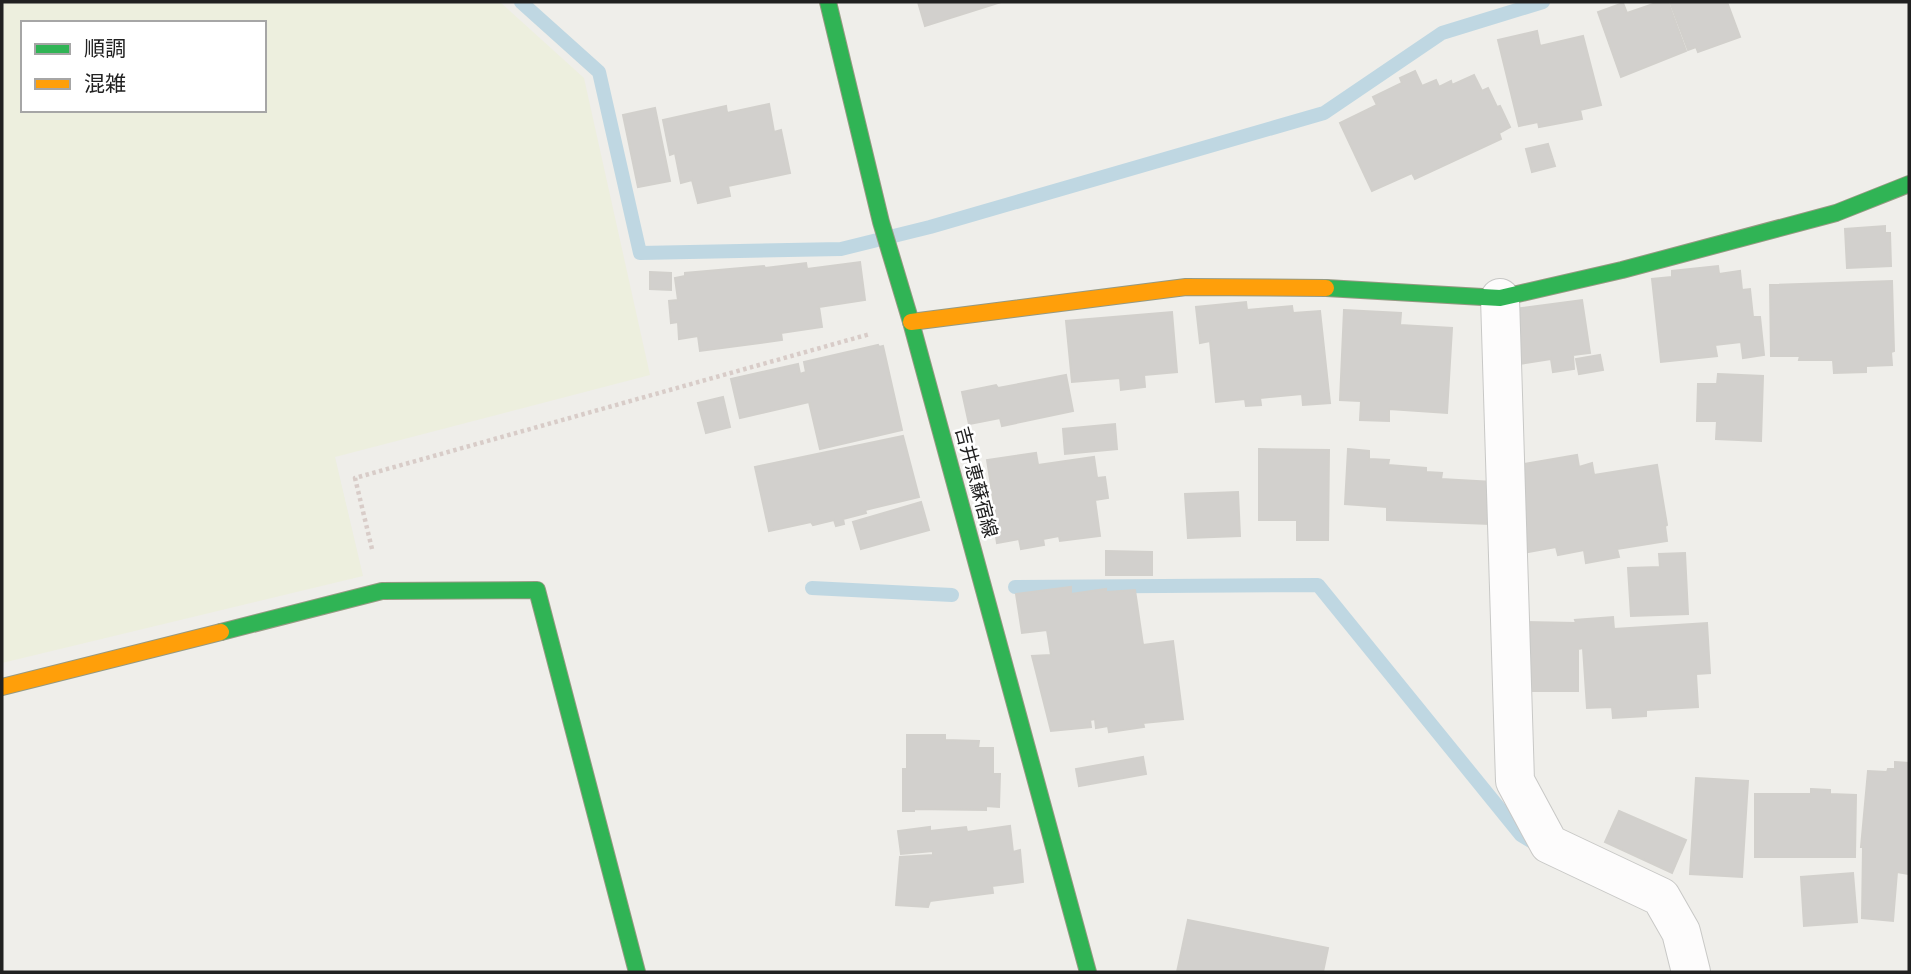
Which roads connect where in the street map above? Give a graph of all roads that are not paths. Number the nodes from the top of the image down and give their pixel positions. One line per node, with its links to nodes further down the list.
1 (828, 2): 4 (street, 吉井恵蘇宿線)
2 (1909, 184): 3 (street)
3 (1500, 298): 4 (street); 8 (street)
4 (911, 322): 7 (street, 吉井恵蘇宿線)
5 (2, 687): 6 (street)
6 (637, 972)
7 (1088, 972)
8 (1691, 972)

